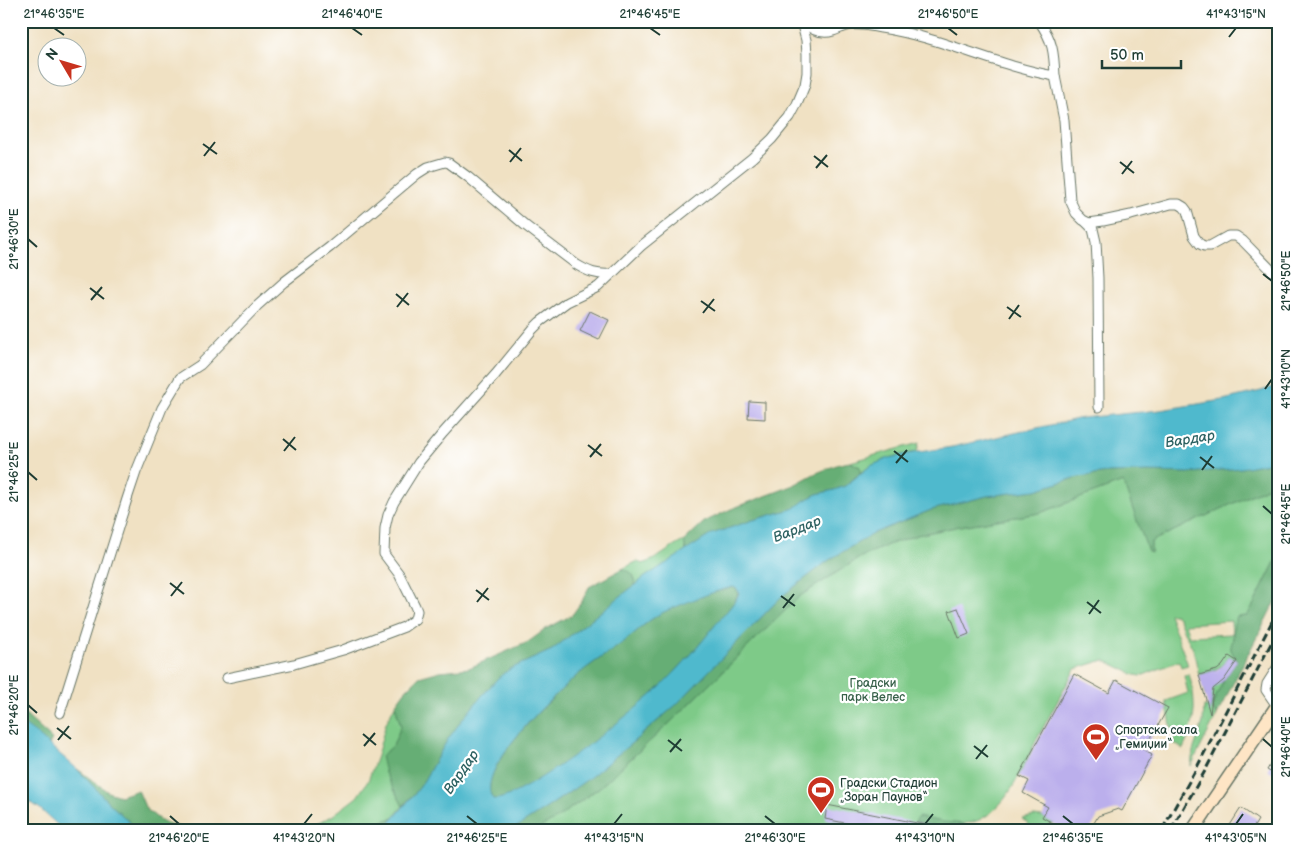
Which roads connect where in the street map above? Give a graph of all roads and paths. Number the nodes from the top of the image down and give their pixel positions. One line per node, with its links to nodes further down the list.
1 (801, 21): 3 (street); 5 (street)
2 (1039, 21): 3 (street)
3 (1055, 76): 4 (street)
4 (1086, 222): 6 (street); 7 (street)
5 (611, 274): 9 (street); 11 (street)
6 (1279, 278)
7 (1099, 407)
8 (1279, 665): 10 (street)
9 (227, 678)
10 (1278, 704): 12 (main road)
11 (60, 713)
12 (1193, 830)

